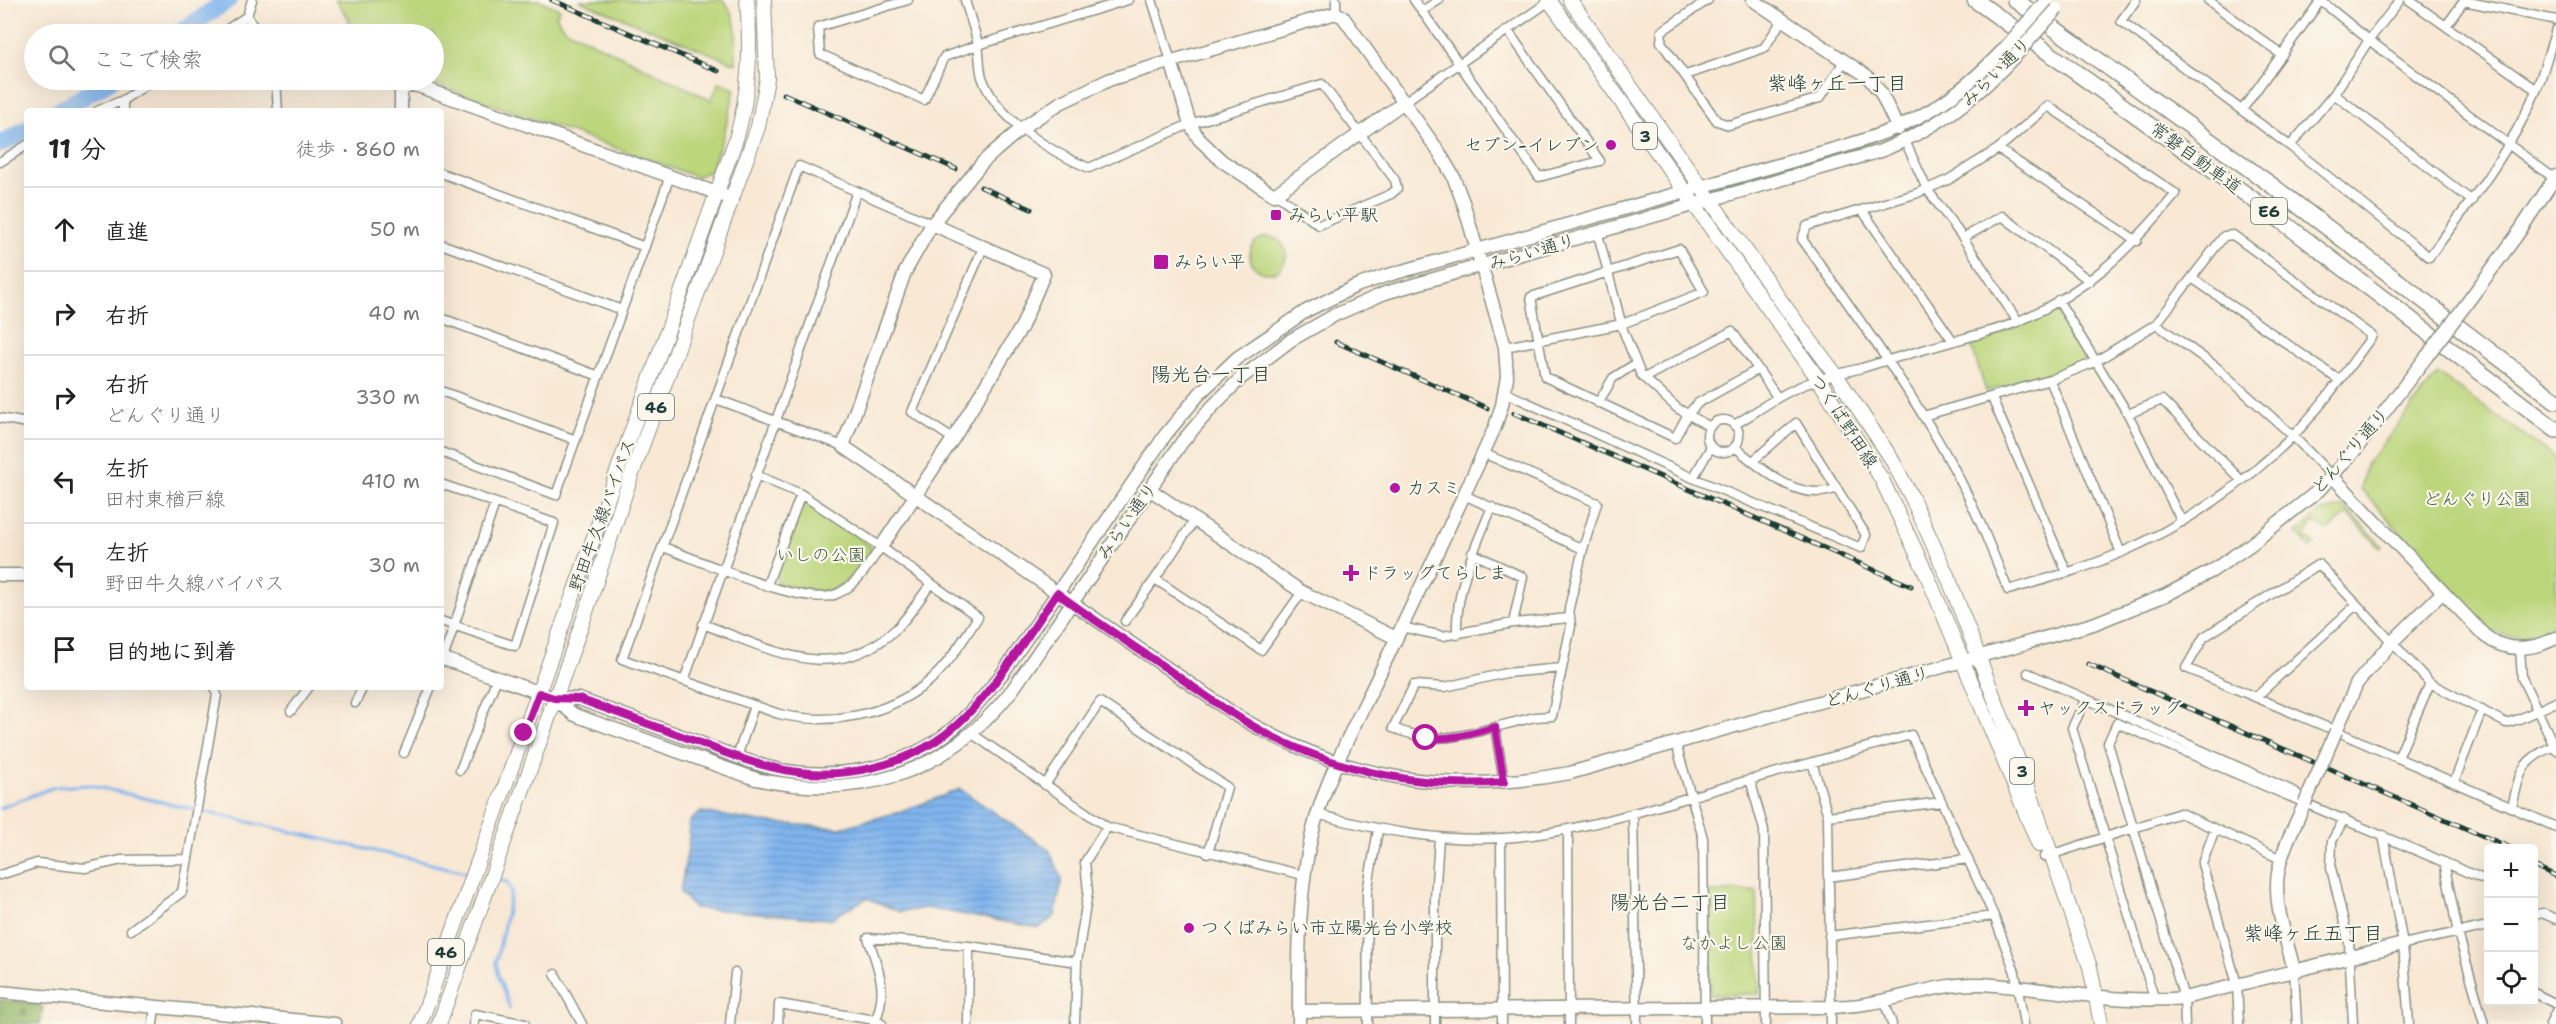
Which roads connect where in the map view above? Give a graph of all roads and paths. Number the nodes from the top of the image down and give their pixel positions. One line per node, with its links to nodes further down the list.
1 (252, 0): 26 (street)
2 (747, 0): 71 (main road, 野田牛久線バイパス / 46)
3 (764, 0): 73 (main road, 野田牛久線バイパス / 46)
4 (908, 0): 35 (street)
5 (965, 0): 35 (street)
6 (1128, 0): 35 (street)
7 (1152, 0): 38 (street)
8 (1335, 0): 25 (street)
9 (1414, 0): 24 (street)
10 (1439, 0): 24 (street)
11 (1550, 0): 33 (street); 70 (main road, つくば野田線 / 3)
12 (1570, 0): 67 (main road, つくば野田線 / 3)
13 (1708, 0): 40 (street)
14 (1754, 0): 27 (street)
15 (1975, 0): 124 (highway, 常磐自動車道 / E6)
16 (2014, 0): 114 (highway, 常磐自動車道 / E6)
17 (2136, 0): 53 (street)
18 (2208, 0): 36 (street)
19 (2321, 0): 34 (street); 36 (street)
20 (2400, 0): 34 (street)
21 (2409, 0): 31 (street)
22 (2047, 1): 56 (street, みらい通り, bridge)
23 (2061, 5): 58 (street, みらい通り, bridge)
24 (1422, 11): 39 (street)
25 (1336, 13): 38 (street); 48 (street)
26 (247, 16): 29 (street); 30 (street)
27 (1783, 19): 37 (street); 40 (street)
28 (2556, 20): 31 (street)
29 (235, 24)
30 (252, 24)
31 (2446, 26): 45 (street)
32 (2556, 30): 45 (street)
33 (1508, 31): 39 (street); 39 (street)
34 (2369, 40): 46 (street); 61 (street)
35 (978, 45): 55 (street)
36 (2282, 55): 53 (street)
37 (1845, 60): 40 (street); 56 (street)
38 (1171, 61): 54 (street); 55 (street)
39 (1458, 65): 48 (street)
40 (1686, 75)
41 (138, 90): 47 (street)
42 (277, 90): 51 (street)
43 (403, 90): 52 (street)
44 (429, 90): 65 (street)
45 (2536, 90): 61 (street)
46 (2334, 94): 59 (street); 75 (street)
47 (123, 100): 49 (street); 50 (street)
48 (1404, 102): 57 (street); 85 (street)
49 (104, 108)
50 (123, 108)
51 (278, 108)
52 (401, 108)
53 (2242, 110): 59 (street)
54 (1190, 124): 55 (street); 57 (street); 72 (street)
55 (1022, 128): 78 (street)
56 (1898, 129): 67 (street, みらい通り)
57 (1361, 134): 72 (street); 72 (street)
58 (1905, 141): 68 (street); 74 (street, みらい通り)
59 (2290, 146): 75 (street)
60 (24, 147): 63 (street)
61 (2509, 147): 66 (street); 75 (street)
62 (1998, 149): 68 (street); 81 (street); 81 (street)
63 (0, 162)
64 (444, 174): 83 (street)
65 (670, 176): 71 (street); 83 (street)
66 (2556, 179): 135 (street, どんぐり通り, bridge)
67 (1702, 186): 70 (street, みらい通り); 74 (main road, つくば野田線 / 3)
68 (1927, 189): 77 (street); 80 (street)
69 (857, 191): 78 (street); 113 (street); 120 (street)
70 (1683, 191): 76 (main road, つくば野田線 / 3); 85 (street, みらい通り)
71 (717, 193): 73 (street); 189 (main road, 野田牛久線バイパス / 46)
72 (1277, 195)
73 (733, 199): 191 (main road, 野田牛久線バイパス / 46)
74 (1712, 201): 76 (street, みらい通り); 103 (main road, つくば野田線 / 3)
75 (2472, 201)
76 (1694, 206): 79 (street, みらい通り); 106 (main road, つくば野田線 / 3)
77 (1862, 210): 97 (street); 99 (street)
78 (932, 224): 84 (street); 128 (street)
79 (1598, 234): 86 (street, みらい通り); 87 (street)
80 (1963, 238): 89 (street); 93 (street)
81 (2137, 241): 89 (street)
82 (444, 245): 91 (street)
83 (645, 247): 91 (street)
84 (983, 248): 126 (street); 126 (street)
85 (1478, 249): 86 (street); 161 (street, みらい通り)
86 (1482, 266): 98 (street); 140 (street, みらい通り)
87 (1608, 273): 94 (street); 94 (street); 96 (street)
88 (2192, 278): 95 (street); 108 (street); 108 (street)
89 (2090, 281): 90 (street)
90 (2058, 300): 93 (street); 100 (street)
91 (622, 310): 104 (street)
92 (444, 319): 104 (street)
93 (2018, 322): 97 (street)
94 (1622, 324): 96 (street); 101 (street)
95 (2156, 324): 100 (street); 125 (street)
96 (1540, 340): 98 (street); 115 (street)
97 (1953, 341): 99 (street)
98 (1505, 347): 110 (street)
99 (1888, 360): 103 (street); 118 (street)
100 (2095, 362): 107 (street); 117 (street)
101 (1635, 364): 105 (street); 115 (street)
102 (1757, 370): 105 (street); 111 (street); 116 (street)
103 (1836, 375): 106 (street); 177 (main road, つくば野田線 / 3)
104 (599, 376): 127 (street)
105 (1644, 378): 116 (street)
106 (1819, 380): 111 (street); 179 (main road, つくば野田線 / 3)
107 (2050, 380): 112 (street); 152 (street)
108 (2339, 381): 125 (street)
109 (444, 392): 127 (street)
110 (1504, 392): 132 (street); 136 (street)
111 (1776, 397): 122 (street)
112 (1992, 398): 118 (street); 154 (street)
113 (716, 399): 120 (street); 149 (street)
114 (2556, 401)
115 (1598, 403): 116 (street)
116 (1688, 414): 123 (street)
117 (2128, 414): 137 (street); 147 (street)
118 (1923, 416): 154 (street)
119 (0, 418): 121 (street)
120 (776, 421): 128 (street); 134 (street)
121 (24, 422)
122 (1734, 425): 123 (street); 130 (street)
123 (1710, 427): 129 (street)
124 (2556, 430)
125 (2293, 436): 135 (street); 137 (street)
126 (953, 439): 142 (street)
127 (576, 440): 131 (street)
128 (843, 446): 142 (street, どんぐり通り)
129 (1711, 447): 130 (street); 136 (street)
130 (1735, 447): 133 (street)
131 (444, 453)
132 (1483, 453): 143 (street); 150 (street)
133 (1752, 462): 139 (street); 139 (street)
134 (756, 475): 141 (street); 153 (street)
135 (2332, 476): 162 (street); 177 (street, どんぐり通り)
136 (1694, 478): 139 (street)
137 (2241, 480): 147 (street)
138 (444, 485): 144 (street)
139 (1837, 488)
140 (1149, 489): 146 (street); 163 (street, みらい通り)
141 (801, 494): 148 (street); 159 (street)
142 (916, 494): 148 (street); 161 (street, どんぐり通り)
143 (1464, 495): 145 (street); 171 (street)
144 (495, 503): 170 (street); 170 (street)
145 (1492, 507): 150 (street); 151 (street)
146 (1194, 521): 157 (street); 160 (street)
147 (2182, 522): 152 (street)
148 (881, 546): 158 (street); 159 (street)
149 (663, 547): 153 (street); 183 (street)
150 (1583, 549): 165 (street)
151 (1472, 553): 168 (street); 172 (street)
152 (2121, 553): 154 (street)
153 (723, 569): 159 (street); 169 (street)
154 (2067, 573)
155 (0, 575): 156 (street)
156 (24, 575)
157 (1155, 579): 160 (street); 166 (street)
158 (931, 584): 169 (street); 195 (street)
159 (767, 585)
160 (1302, 592): 171 (street)
161 (1057, 593): 163 (street, どんぐり通り); 205 (street, みらい通り)
162 (2442, 593): 174 (street); 175 (street)
163 (1071, 603): 201 (street, みらい通り); 207 (street, どんぐり通り)
164 (2356, 605): 174 (street); 190 (street); 190 (street)
165 (1570, 618): 168 (street); 180 (street)
166 (1125, 621)
167 (444, 622): 170 (street)
168 (1513, 623): 172 (street)
169 (703, 624): 183 (street)
170 (454, 625): 176 (street)
171 (1399, 633): 172 (street); 207 (street)
172 (1457, 635)
173 (2556, 638): 175 (street)
174 (2392, 642): 184 (street); 200 (street)
175 (2520, 649): 198 (street)
176 (444, 654)
177 (1978, 657): 179 (street, どんぐり通り); 233 (main road, つくば野田線 / 3)
178 (444, 661): 182 (street)
179 (1963, 662): 202 (street, どんぐり通り); 233 (main road, つくば野田線 / 3)
180 (1562, 668): 199 (street); 199 (street)
181 (2028, 673): 192 (street)
182 (497, 678): 189 (street); 209 (street)
183 (684, 681): 195 (street)
184 (2430, 683): 196 (street); 206 (street)
185 (215, 690): 234 (street)
186 (307, 690): 197 (street)
187 (362, 690): 194 (street)
188 (430, 690): 204 (street)
189 (539, 693): 191 (street); 282 (main road, 野田牛久線バイパス / 46)
190 (2256, 697): 200 (street)
191 (554, 698): 201 (street, みらい通り); 205 (street, みらい通り); 283 (main road, 野田牛久線バイパス / 46)
192 (2086, 699): 216 (street); 229 (street)
193 (2556, 702): 198 (street)
194 (355, 703)
195 (754, 706): 205 (street)
196 (2482, 710): 198 (street); 212 (street)
197 (291, 711)
198 (2537, 711): 203 (street)
199 (1495, 727): 211 (street)
200 (2336, 731): 206 (street); 216 (street, bridge)
201 (971, 733): 213 (street)
202 (1676, 744): 211 (street, どんぐり通り); 214 (street)
203 (2555, 747): 217 (street)
204 (404, 753)
205 (737, 757)
206 (2398, 758): 212 (street)
207 (1337, 762): 211 (street, どんぐり通り); 239 (street)
208 (1812, 762): 210 (street); 215 (street); 220 (street)
209 (460, 770)
210 (1750, 779): 214 (street); 270 (street)
211 (1504, 782)
212 (2454, 782): 217 (street)
213 (1045, 785): 222 (street); 232 (street)
214 (1692, 796): 218 (street); 269 (street)
215 (1942, 802): 220 (street); 235 (street)
216 (2305, 803): 221 (street); 223 (street); 236 (street)
217 (2512, 807): 224 (street)
218 (1633, 813): 227 (street); 273 (street)
219 (1324, 816): 226 (street)
220 (1828, 816): 240 (street)
221 (2344, 819): 228 (street); 251 (street)
222 (1107, 827): 232 (street); 252 (street)
223 (2135, 827): 225 (street); 229 (street); 261 (street)
224 (2556, 827)
225 (2216, 829): 236 (street); 256 (street)
226 (1378, 830): 230 (street); 274 (street)
227 (1568, 831): 231 (street); 272 (street)
228 (2384, 835): 237 (street); 249 (street)
229 (2105, 836): 233 (street); 265 (street)
230 (1439, 838): 231 (street); 275 (street)
231 (1501, 838): 271 (street)
232 (1208, 853): 239 (street)
233 (2048, 856): 260 (main road, つくば野田線 / 3)
234 (188, 859): 238 (street); 246 (street)
235 (1968, 859): 240 (street); 243 (street)
236 (2281, 859): 253 (street)
237 (2444, 862): 241 (street); 247 (street)
238 (0, 875)
239 (1303, 875): 276 (street)
240 (1828, 877): 248 (street)
241 (2484, 879)
242 (2538, 914): 244 (street)
243 (1994, 916): 248 (street); 257 (street)
244 (2556, 919)
245 (2484, 927): 247 (street)
246 (131, 930)
247 (2458, 933): 249 (street); 264 (street)
248 (1829, 936): 268 (street)
249 (2403, 944): 251 (street); 306 (street)
250 (969, 946): 252 (street); 279 (street); 288 (street)
251 (2349, 958): 253 (street); 305 (street)
252 (1077, 962): 289 (street)
253 (2294, 970): 256 (street); 304 (street)
254 (735, 973): 286 (street)
255 (555, 974): 285 (street)
256 (2237, 984): 261 (street); 303 (street)
257 (2018, 987): 260 (street); 263 (street); 300 (street)
258 (0, 992): 267 (street)
259 (2538, 995): 266 (street)
260 (2097, 997): 265 (street); 301 (main road, つくば野田線 / 3)
261 (2184, 998): 265 (street); 302 (street)
262 (2484, 998): 264 (street)
263 (1884, 1000): 268 (street); 299 (street)
264 (2478, 1000): 307 (street)
265 (2155, 1001)
266 (2556, 1004)
267 (155, 1007): 280 (street); 281 (street)
268 (1830, 1007): 270 (street); 298 (street)
269 (1705, 1008): 270 (street); 273 (street); 296 (street)
270 (1766, 1008): 297 (street)
271 (1502, 1009): 272 (street); 275 (street); 293 (street)
272 (1569, 1009): 273 (street); 294 (street)
273 (1637, 1009): 295 (street)
274 (1368, 1010): 275 (street); 276 (street); 291 (street)
275 (1434, 1010): 292 (street)
276 (1299, 1011): 290 (street)
277 (2556, 1011): 308 (street)
278 (474, 1023): 284 (street)
279 (877, 1023): 287 (street)
280 (153, 1024)
281 (335, 1024)
282 (420, 1024)
283 (439, 1024)
284 (525, 1024)
285 (582, 1024)
286 (730, 1024)
287 (778, 1024)
288 (968, 1024)
289 (1075, 1024)
290 (1299, 1024)
291 (1368, 1024)
292 (1435, 1024)
293 (1502, 1024)
294 (1569, 1024)
295 (1637, 1024)
296 (1705, 1024)
297 (1767, 1024)
298 (1831, 1024)
299 (1892, 1024)
300 (2024, 1024)
301 (2102, 1024)
302 (2185, 1024)
303 (2239, 1024)
304 (2297, 1024)
305 (2353, 1024)
306 (2409, 1024)
307 (2484, 1024)
308 (2550, 1024)

